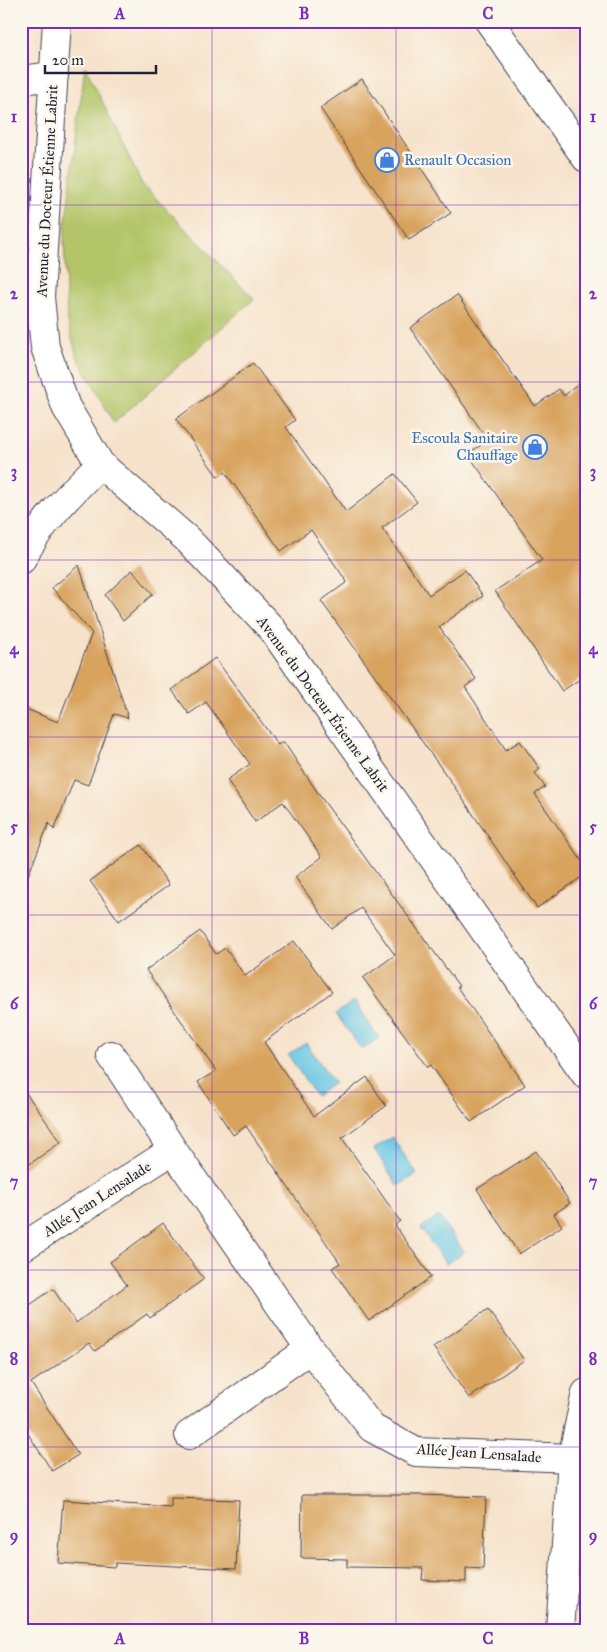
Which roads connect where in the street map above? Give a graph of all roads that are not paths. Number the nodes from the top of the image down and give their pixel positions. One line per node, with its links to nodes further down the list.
1 (57, 21): 3 (street, Avenue du Docteur Étienne Labrit)
2 (489, 21): 5 (street)
3 (54, 76): 4 (street); 6 (street, Avenue du Docteur Étienne Labrit)
4 (21, 80)
5 (586, 158)
6 (100, 464): 7 (street); 9 (street, Avenue du Docteur Étienne Labrit)
7 (21, 560)
8 (111, 1055): 10 (street, Allée Jean Lensalade)
9 (586, 1075)
10 (173, 1150): 11 (street, Allée Jean Lensalade); 12 (street, Allée Jean Lensalade)
11 (21, 1248)
12 (310, 1349): 14 (street); 15 (street, Allée Jean Lensalade)
13 (586, 1393): 15 (street)
14 (189, 1435)
15 (572, 1458): 16 (street)
16 (560, 1631)

